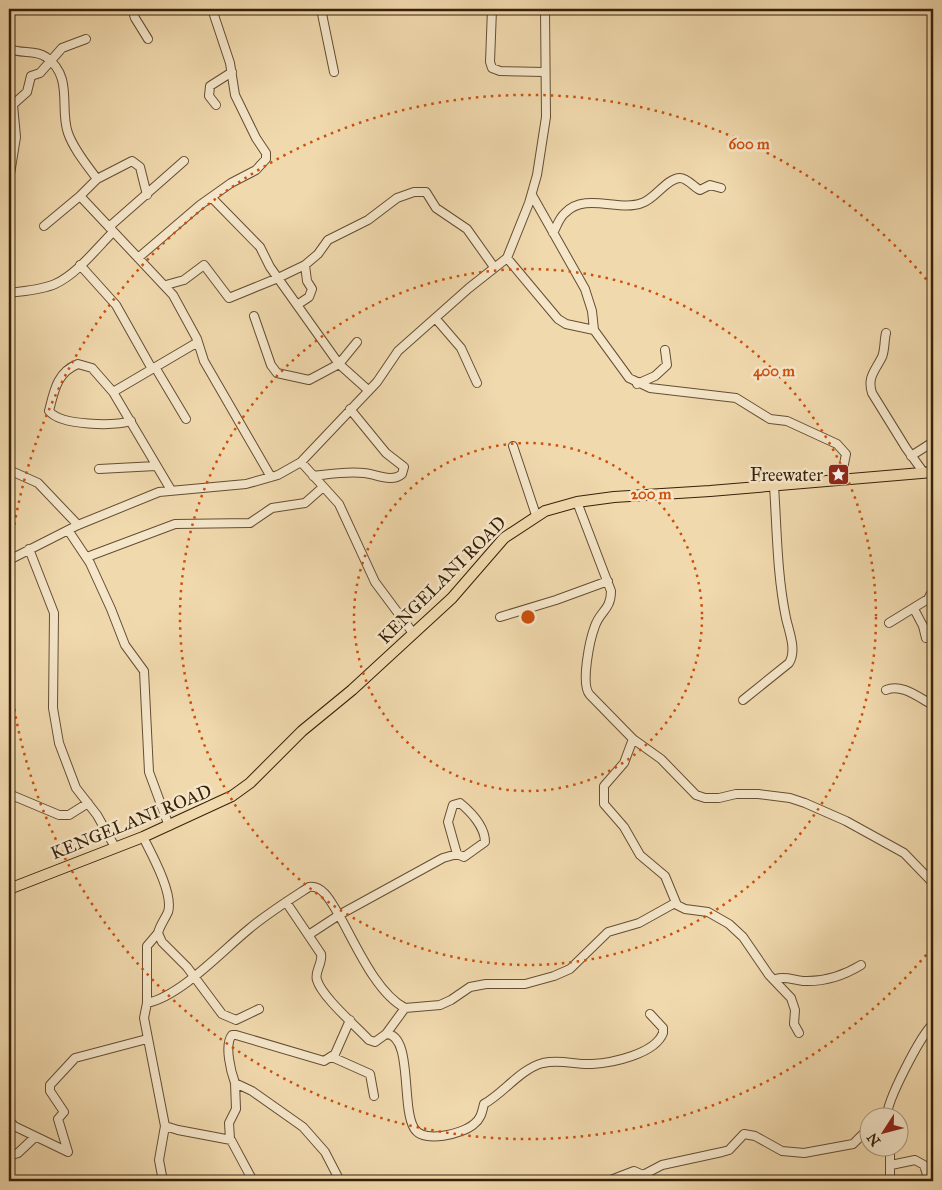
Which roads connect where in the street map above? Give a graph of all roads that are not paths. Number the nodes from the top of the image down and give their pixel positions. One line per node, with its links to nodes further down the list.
1 (132, 9): 7 (street)
2 (212, 9): 10 (street)
3 (321, 9): 11 (street)
4 (492, 9): 12 (street)
5 (545, 9): 12 (street)
6 (86, 39): 9 (street)
7 (148, 39)
8 (9, 48): 9 (street)
9 (51, 62): 14 (street); 17 (street)
10 (232, 72): 13 (street); 22 (street)
11 (334, 72)
12 (544, 72): 20 (street)
13 (216, 105)
14 (11, 107): 16 (street)
15 (184, 161): 19 (street)
16 (10, 174)
17 (97, 179): 19 (street); 21 (street)
18 (722, 188): 25 (street)
19 (147, 195): 24 (street)
20 (532, 195): 25 (street); 27 (street)
21 (80, 196): 23 (street); 24 (street)
22 (212, 198): 26 (street); 31 (street)
23 (44, 226)
24 (111, 229): 26 (street); 28 (street)
25 (553, 233): 37 (street)
26 (138, 258): 32 (street)
27 (506, 258): 30 (street); 37 (street)
28 (80, 265): 33 (street); 43 (street)
29 (305, 265): 30 (street); 31 (street); 34 (street)
30 (494, 267): 36 (street)
31 (278, 278): 32 (street); 34 (street)
32 (166, 286): 39 (street)
33 (10, 291)
34 (297, 305): 42 (street)
35 (254, 316): 42 (street)
36 (436, 319): 44 (street); 46 (street)
37 (594, 330): 45 (street)
38 (886, 333): 53 (street)
39 (198, 342): 43 (street); 60 (street)
40 (357, 342): 42 (street)
41 (665, 350): 45 (street)
42 (338, 364): 46 (street)
43 (154, 368): 47 (street); 49 (street)
44 (477, 383)
45 (637, 384): 61 (street)
46 (368, 390): 48 (street)
47 (113, 392): 50 (street); 50 (street)
48 (350, 409): 54 (street); 59 (street)
49 (186, 419)
50 (131, 421): 55 (street)
51 (933, 442): 53 (street)
52 (513, 446): 66 (street)
53 (911, 456): 58 (street)
54 (301, 462): 59 (street); 60 (street)
55 (156, 466): 56 (street); 64 (street)
56 (99, 469)
57 (9, 470): 67 (street)
58 (928, 472): 61 (main road, KENGELANI ROAD)
59 (313, 476): 63 (street)
60 (271, 477): 64 (street)
61 (841, 479): 62 (main road, KENGELANI ROAD)
62 (774, 486): 65 (main road, KENGELANI ROAD); 80 (street)
63 (322, 488): 70 (street); 77 (street)
64 (171, 490): 67 (street)
65 (577, 502): 66 (main road, KENGELANI ROAD); 72 (street)
66 (536, 515): 77 (main road, KENGELANI ROAD)
67 (78, 525): 68 (street)
68 (68, 530): 69 (street); 70 (street)
69 (29, 549): 71 (street); 84 (street)
70 (87, 557): 85 (street)
71 (9, 560)
72 (608, 581): 75 (street); 82 (street)
73 (933, 590): 74 (street)
74 (914, 609): 76 (street); 78 (street)
75 (500, 617)
76 (889, 623)
77 (413, 633): 85 (main road, KENGELANI ROAD)
78 (926, 638)
79 (886, 690): 81 (street)
80 (743, 700)
81 (933, 706)
82 (633, 739): 89 (street); 92 (street)
83 (9, 794): 84 (street)
84 (88, 803): 87 (street)
85 (169, 826): 86 (main road, KENGELANI ROAD)
86 (143, 837): 87 (main road, KENGELANI ROAD); 94 (street)
87 (115, 847): 90 (main road, KENGELANI ROAD)
88 (457, 854): 88 (street); 93 (street)
89 (933, 883)
90 (9, 889)
91 (286, 902): 93 (street); 95 (street); 97 (street)
92 (675, 903): 98 (street); 100 (street)
93 (339, 915): 95 (street); 100 (street)
94 (158, 933): 97 (street); 99 (street)
95 (310, 934): 104 (street)
96 (861, 965): 98 (street)
97 (194, 977): 99 (street); 103 (street)
98 (776, 979): 106 (street)
99 (147, 1003): 109 (street)
100 (404, 1008): 108 (street)
101 (259, 1010): 103 (street)
102 (650, 1014): 108 (street)
103 (232, 1020): 107 (street)
104 (350, 1020): 108 (street); 110 (street)
105 (933, 1024): 113 (street)
106 (800, 1033)
107 (234, 1034): 110 (street); 111 (street)
108 (386, 1034)
109 (147, 1039): 115 (street); 116 (street)
110 (332, 1057): 112 (street)
111 (235, 1083): 118 (street); 124 (street)
112 (374, 1096)
113 (890, 1108)
114 (9, 1120): 116 (street)
115 (164, 1126): 118 (street); 122 (street)
116 (35, 1136): 119 (street)
117 (860, 1137): 125 (street)
118 (230, 1139): 123 (street)
119 (9, 1156)
120 (891, 1158): 121 (street)
121 (891, 1165): 126 (street); 127 (street)
122 (163, 1181)
123 (253, 1181)
124 (340, 1181)
125 (608, 1181)
126 (890, 1181)
127 (929, 1181)

